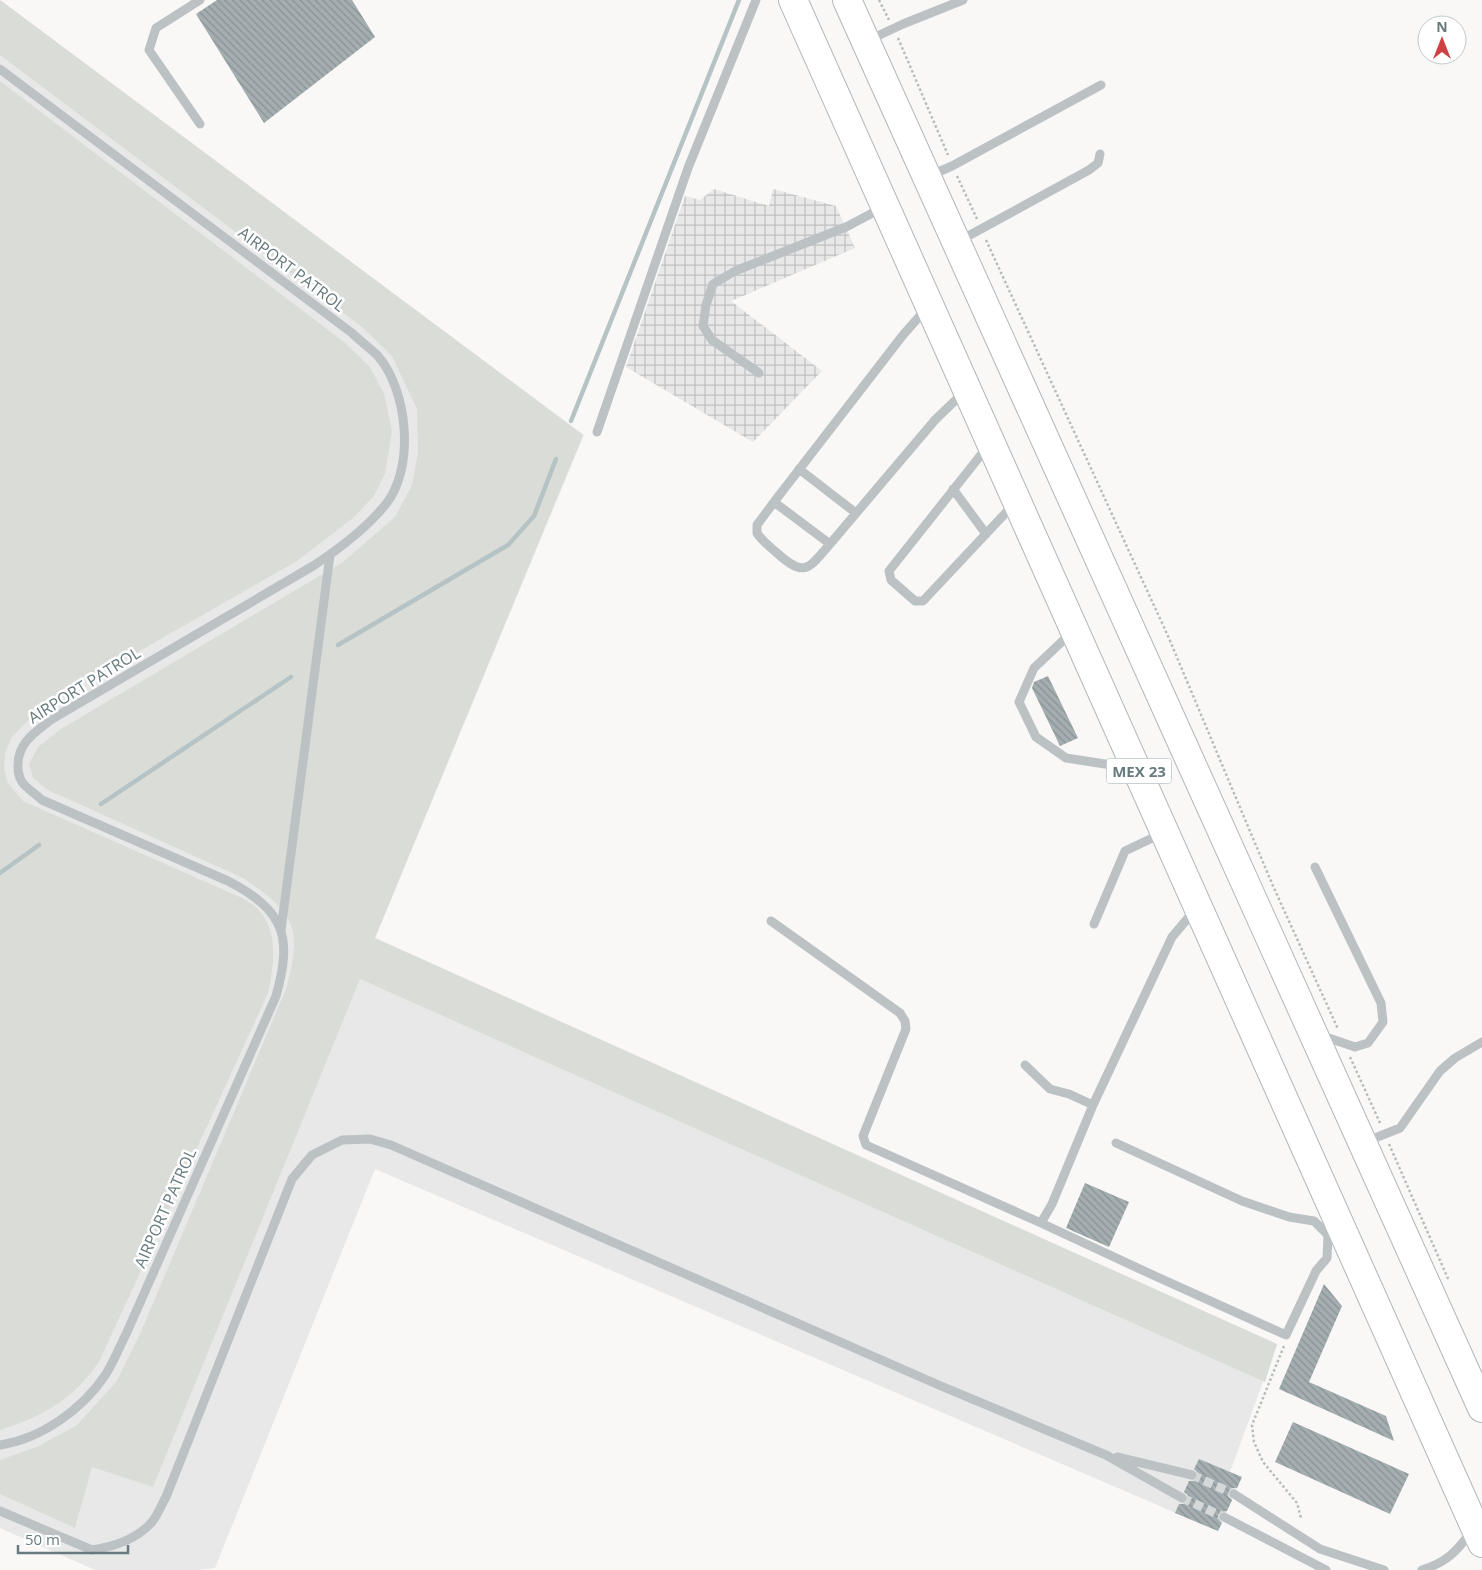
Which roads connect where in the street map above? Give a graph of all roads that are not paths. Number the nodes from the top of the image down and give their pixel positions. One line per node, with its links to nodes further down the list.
1 (200, 0): 9 (street)
2 (756, 0): 17 (street)
3 (793, 0): 12 (highway, MEX 23)
4 (847, 0): 6 (highway, MEX 23)
5 (963, 0): 6 (street)
6 (867, 41): 11 (highway, MEX 23)
7 (0, 69): 26 (street, AIRPORT PATROL)
8 (1101, 85): 11 (street)
9 (200, 124)
10 (1100, 154): 13 (street)
11 (927, 177): 13 (highway, MEX 23)
12 (885, 206): 14 (highway, MEX 23); 15 (street)
13 (956, 243): 35 (highway, MEX 23)
14 (930, 305): 16 (highway, MEX 23); 19 (street)
15 (759, 373)
16 (967, 388): 18 (highway, MEX 23); 23 (street)
17 (597, 432)
18 (991, 442): 20 (street); 21 (highway, MEX 23)
19 (799, 469): 22 (street); 23 (street)
20 (953, 489): 24 (street); 24 (street)
21 (1017, 500): 24 (street); 27 (highway, MEX 23)
22 (774, 502): 25 (street); 25 (street)
23 (856, 514): 25 (street)
24 (986, 534)
25 (830, 544)
26 (330, 555): 34 (street, AIRPORT PATROL); 34 (street, AIRPORT PATROL)
27 (1075, 630): 28 (highway, MEX 23); 28 (street)
28 (1138, 769): 29 (highway, MEX 23)
29 (1166, 832): 31 (highway, MEX 23); 33 (street)
30 (1315, 867): 35 (street)
31 (1198, 906): 38 (street); 42 (highway, MEX 23)
32 (772, 921): 41 (street)
33 (1094, 924)
34 (281, 930): 44 (street, AIRPORT PATROL)
35 (1312, 1032): 39 (highway, MEX 23)
36 (1482, 1042): 39 (street)
37 (1025, 1064): 38 (street)
38 (1094, 1105): 41 (street)
39 (1374, 1139): 43 (highway, MEX 23)
40 (1116, 1143): 42 (street)
41 (1041, 1223): 42 (street)
42 (1335, 1232): 51 (highway, MEX 23)
43 (1482, 1408)
44 (0, 1445)
45 (1106, 1455): 46 (street); 48 (street); 49 (street)
46 (1192, 1474)
47 (1234, 1494): 53 (street)
48 (1182, 1498)
49 (0, 1511)
50 (1224, 1517): 52 (street)
51 (1479, 1535): 54 (street)
52 (1326, 1570)
53 (1384, 1570)
54 (1422, 1570)

